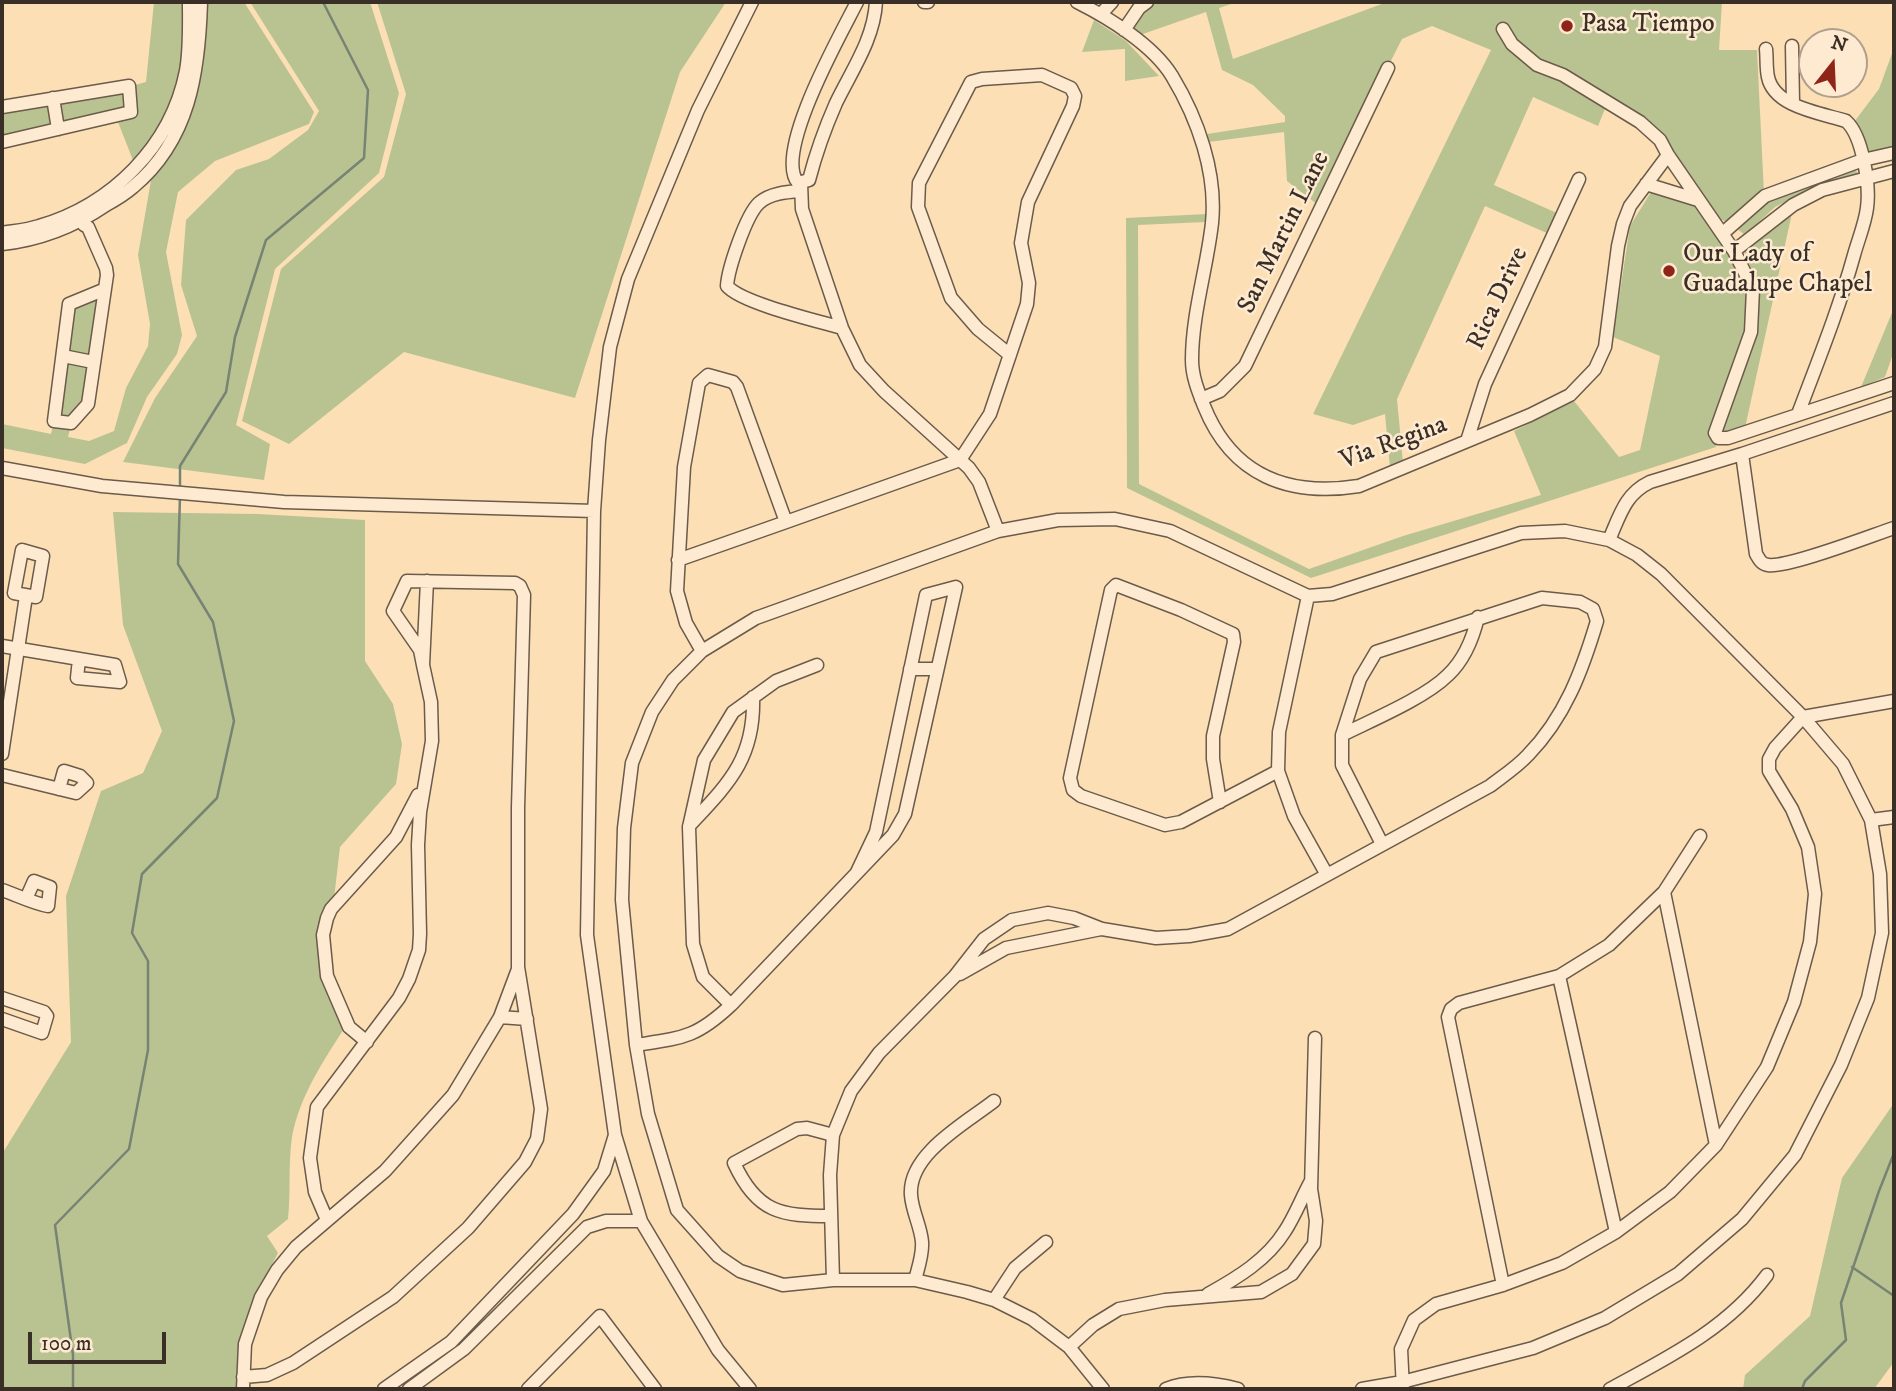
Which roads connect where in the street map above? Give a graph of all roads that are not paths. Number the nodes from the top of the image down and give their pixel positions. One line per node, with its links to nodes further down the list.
1 (752, 2): 46 (street)
2 (857, 2): 26 (street)
3 (876, 2): 26 (street)
4 (1077, 2): 8 (street, Via Regina)
5 (1112, 2): 8 (street)
6 (1147, 2): 10 (street)
7 (195, 4): 28 (street)
8 (1101, 14): 10 (street, Via Regina)
9 (1503, 29): 20 (street)
10 (1124, 30): 39 (street, Via Regina)
11 (1791, 46): 15 (street)
12 (1766, 49): 15 (street)
13 (1388, 68): 39 (street, San Martin Lane)
14 (53, 99): 16 (street); 17 (street); 17 (street)
15 (1793, 103): 21 (street)
16 (2, 107)
17 (58, 129): 18 (street)
18 (2, 142)
19 (1894, 153): 21 (street)
20 (1668, 155): 25 (street, Via Regina); 27 (street)
21 (1863, 160): 23 (street); 30 (street)
22 (1894, 171): 23 (street)
23 (1867, 177): 32 (street); 41 (street)
24 (1579, 179): 42 (street, Rica Drive)
25 (1646, 184): 27 (street); 42 (street, Via Regina)
26 (801, 187): 34 (street); 34 (street)
27 (1698, 200): 30 (street)
28 (81, 219): 29 (street); 31 (street); 33 (street)
29 (2, 233)
30 (1723, 233): 32 (street)
31 (2, 244)
32 (1734, 251): 41 (street)
33 (103, 290): 36 (street); 37 (street)
34 (842, 328): 44 (street)
35 (1010, 355): 35 (street); 44 (street)
36 (63, 356): 37 (street); 37 (street)
37 (93, 362)
38 (1894, 383): 41 (street)
39 (1201, 399): 42 (street, Via Regina)
40 (1894, 403): 43 (street)
41 (1798, 414)
42 (1467, 441)
43 (1742, 454): 48 (street); 50 (street)
44 (960, 460): 47 (street); 49 (street)
45 (2, 468): 46 (street)
46 (594, 510): 102 (street)
47 (786, 522): 51 (street); 51 (street)
48 (1894, 528)
49 (998, 531): 54 (street); 58 (street)
50 (1609, 540): 54 (street); 66 (street)
51 (678, 560): 58 (street)
52 (428, 581): 60 (street); 60 (street); 90 (street)
53 (26, 596): 57 (street)
54 (1308, 596): 71 (street)
55 (1478, 617): 67 (street); 67 (street); 81 (street)
56 (2, 646): 57 (street)
57 (18, 648): 59 (street); 68 (street)
58 (702, 651): 100 (street)
59 (79, 659)
60 (423, 665): 73 (street)
61 (817, 665): 64 (street)
62 (910, 669): 63 (street); 63 (street); 70 (street)
63 (937, 669): 69 (street)
64 (753, 697): 78 (street); 78 (street)
65 (1894, 701): 66 (street)
66 (1803, 717): 77 (street); 104 (street)
67 (1342, 735): 81 (street)
68 (2, 754)
69 (915, 766): 70 (street); 83 (street)
70 (889, 769): 83 (street)
71 (1278, 771): 75 (street); 84 (street)
72 (2, 775): 74 (street)
73 (425, 779): 80 (street); 82 (street)
74 (59, 789)
75 (1220, 802): 75 (street)
76 (1894, 817): 77 (street)
77 (1871, 820): 89 (street)
78 (689, 827): 94 (street)
79 (1700, 836): 86 (street)
80 (396, 837): 82 (street); 99 (street)
81 (1382, 844): 84 (street)
82 (418, 845): 99 (street)
83 (857, 872): 94 (street)
84 (1327, 875): 88 (street)
85 (2, 890): 87 (street)
86 (1664, 892): 92 (street); 104 (street)
87 (26, 899)
88 (1102, 929): 91 (street); 91 (street)
89 (1888, 932): 123 (street)
90 (518, 967): 95 (street); 97 (street)
91 (955, 976): 103 (street)
92 (1559, 976): 111 (street); 116 (street)
93 (2, 998): 96 (street)
94 (731, 1005): 100 (street)
95 (500, 1017): 97 (street); 108 (street)
96 (2, 1019)
97 (527, 1019): 122 (street)
98 (1315, 1038): 105 (street)
99 (368, 1042): 108 (street)
100 (636, 1045): 114 (street)
101 (994, 1101): 115 (street)
102 (615, 1135): 106 (street); 109 (street)
103 (832, 1135): 107 (street); 107 (street)
104 (1716, 1145): 111 (street)
105 (1312, 1179): 117 (street); 117 (street)
106 (573, 1214): 110 (street); 119 (street)
107 (831, 1216): 114 (street)
108 (327, 1220): 122 (street)
109 (641, 1220): 110 (street); 128 (street)
110 (587, 1227): 120 (street)
111 (1616, 1232): 116 (street)
112 (1046, 1242): 118 (street)
113 (1767, 1275): 133 (street)
114 (833, 1280): 115 (street)
115 (915, 1280): 118 (street)
116 (1503, 1285): 123 (street)
117 (1202, 1298): 121 (street)
118 (994, 1300): 121 (street)
119 (480, 1312): 120 (street); 124 (street)
120 (489, 1324): 125 (street)
121 (1069, 1347): 129 (street)
122 (243, 1383)
123 (1402, 1386): 132 (street)
124 (384, 1389)
125 (409, 1389)
126 (528, 1389): 127 (street)
127 (655, 1389)
128 (750, 1389)
129 (1104, 1389)
130 (1166, 1389): 131 (street)
131 (1238, 1389)
132 (1362, 1389)
133 (1610, 1389)

